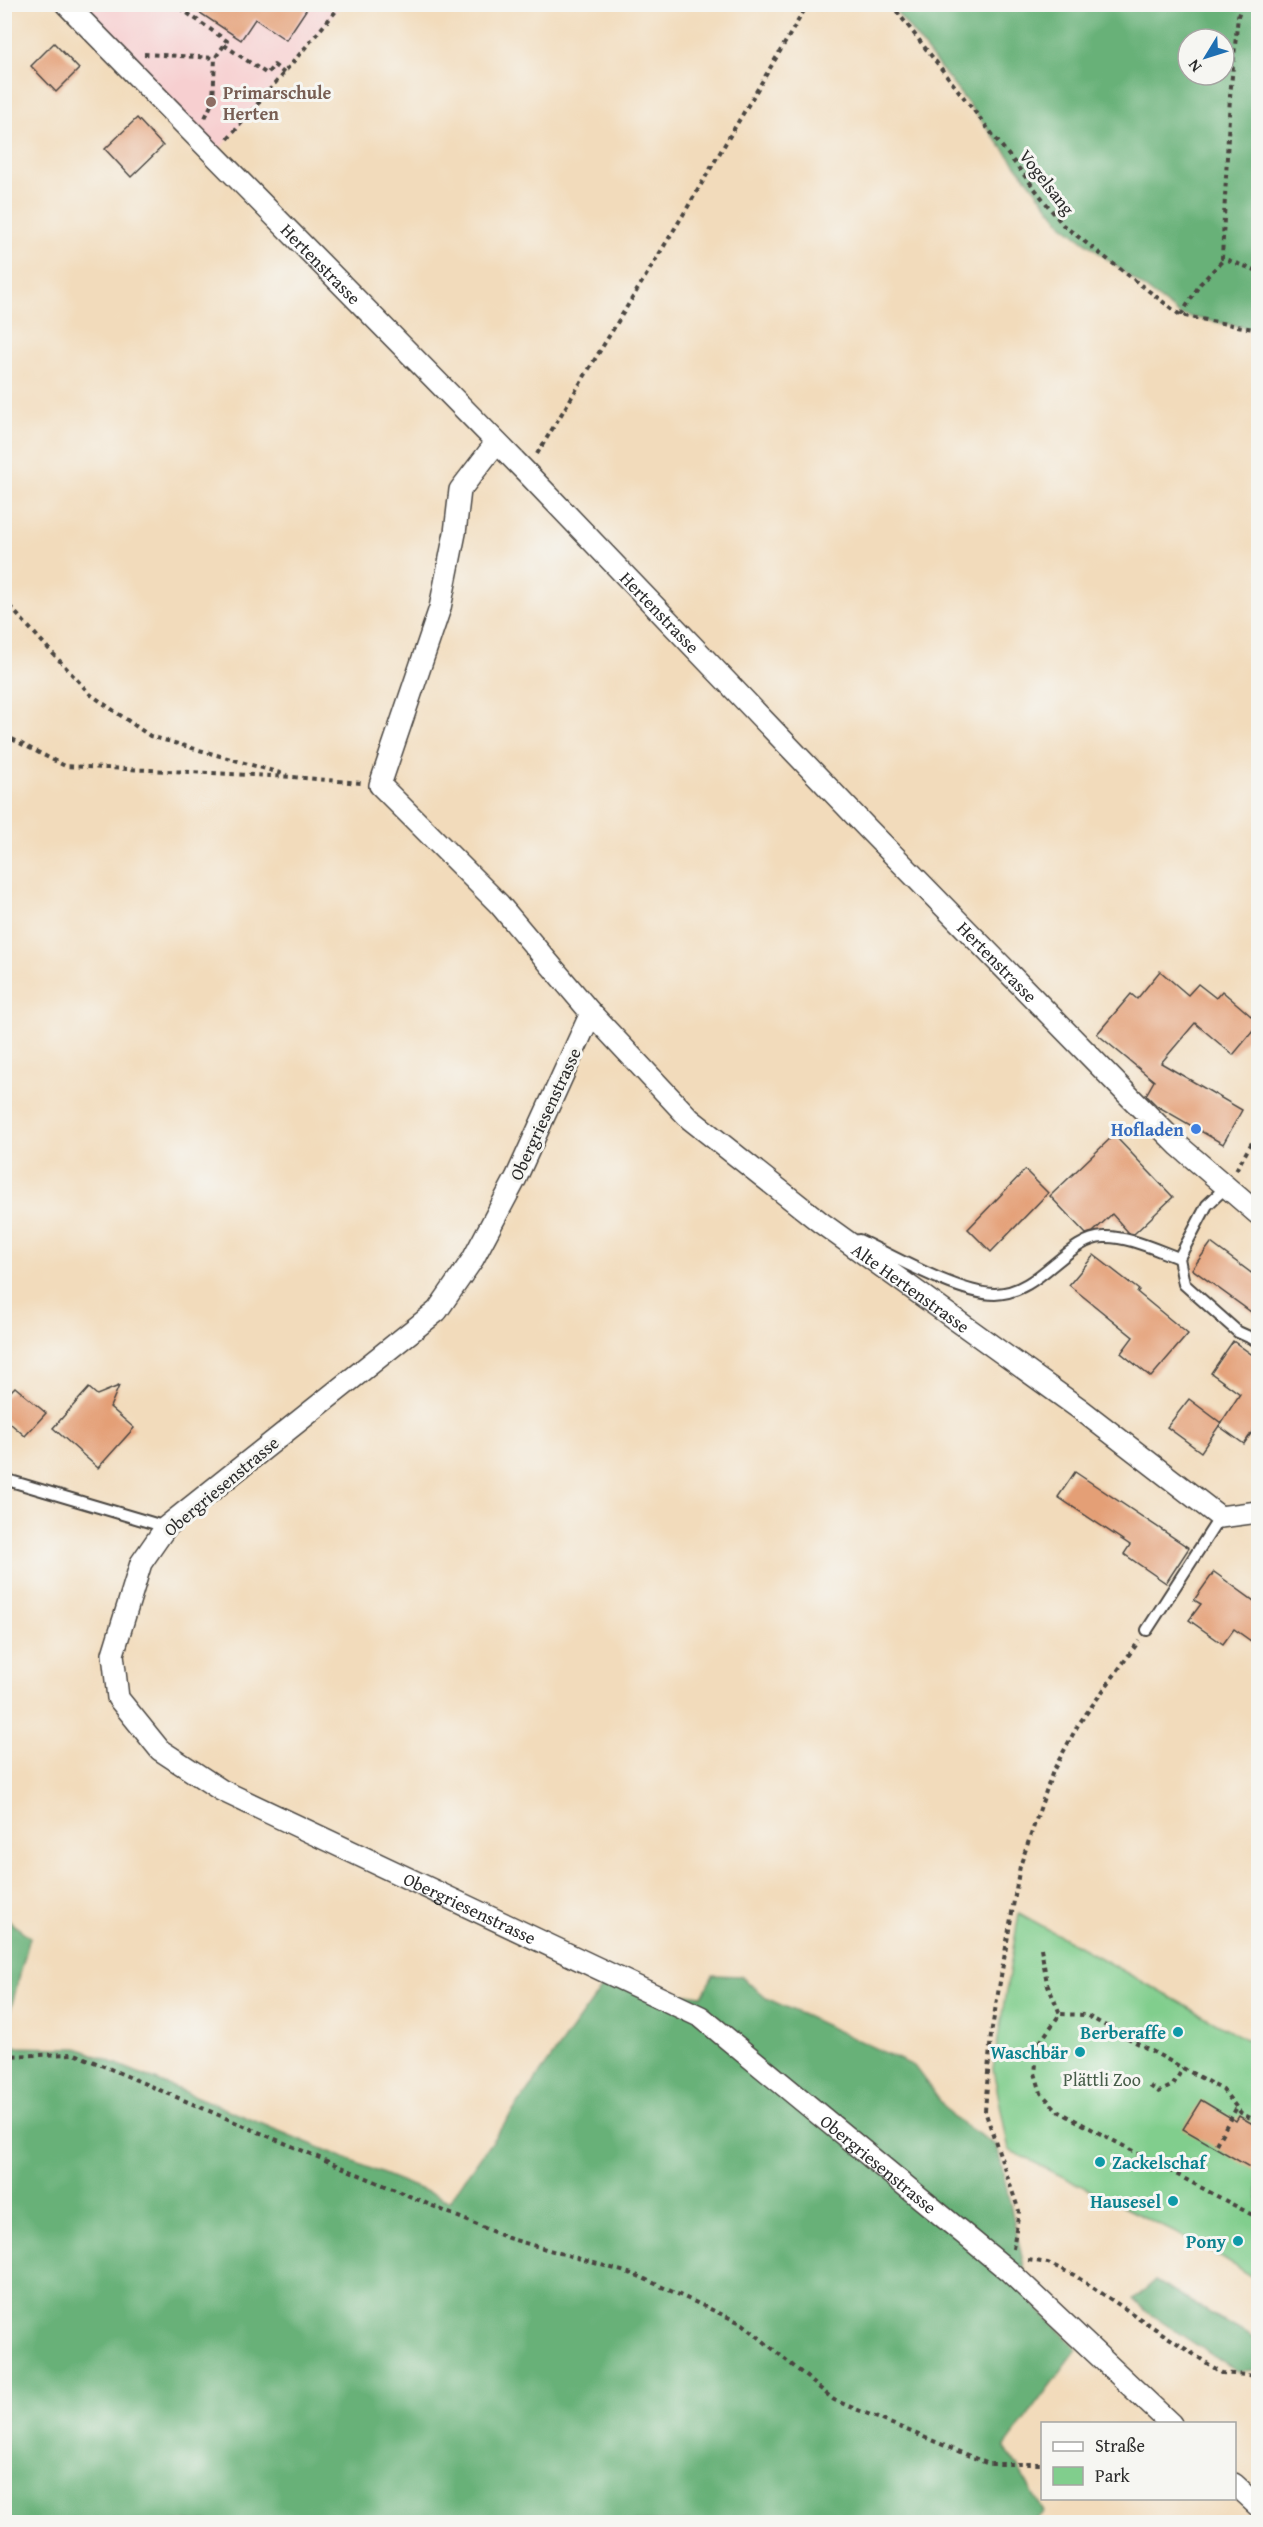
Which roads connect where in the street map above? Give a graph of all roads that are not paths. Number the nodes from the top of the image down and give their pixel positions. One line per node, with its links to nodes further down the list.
1 (66, 4): 2 (street, Hertenstrasse)
2 (496, 443): 3 (street); 4 (street, Hertenstrasse)
3 (591, 1012): 6 (street, Alte Hertenstrasse); 12 (street, Obergriesenstrasse)
4 (1227, 1186): 5 (street, Hertenstrasse); 7 (lane)
5 (1258, 1214)
6 (820, 1222): 7 (lane); 11 (street, Alte Hertenstrasse)
7 (1179, 1258): 8 (lane)
8 (1258, 1341)
9 (4, 1479): 12 (lane)
10 (1258, 1512): 11 (street)
11 (1220, 1518): 13 (lane)
12 (166, 1527): 14 (street, Obergriesenstrasse)
13 (1147, 1630)
14 (1169, 2422)
15 (1236, 2486): 16 (street)
16 (1258, 2506)

